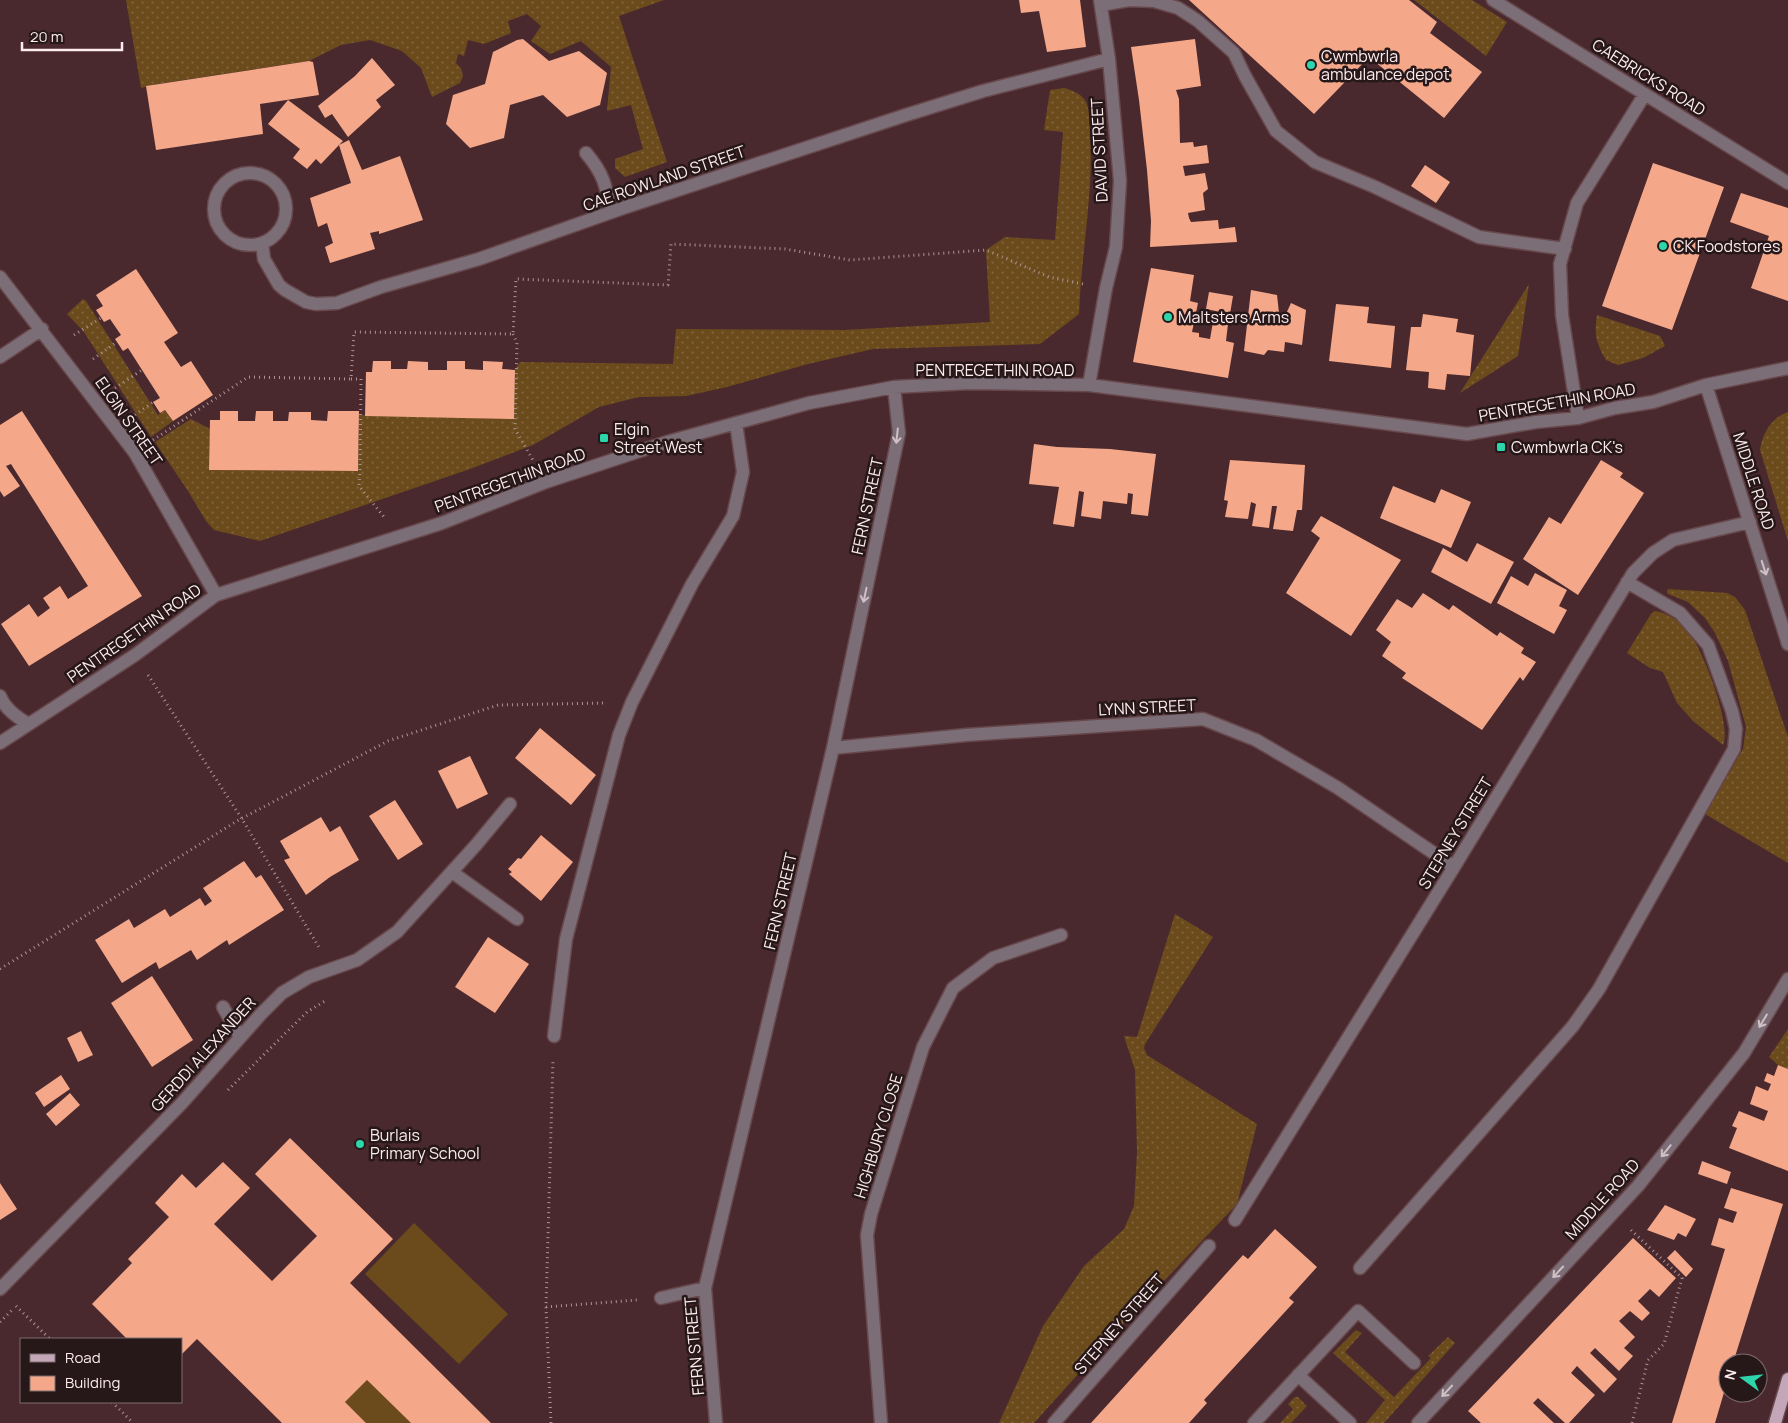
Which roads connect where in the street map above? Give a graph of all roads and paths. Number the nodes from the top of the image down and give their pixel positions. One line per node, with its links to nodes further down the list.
1 (1493, 0): 4 (street, CAEBRICKS ROAD)
2 (1100, 2): 3 (street, DAVID STREET); 9 (street)
3 (1109, 59): 7 (street, CAE ROWLAND STREET); 11 (street, DAVID STREET)
4 (1645, 94): 6 (street, CAEBRICKS ROAD); 9 (street)
5 (586, 153): 7 (street)
6 (1788, 183)
7 (611, 212): 8 (street, CAE ROWLAND STREET)
8 (262, 243): 8 (street)
9 (1564, 249): 26 (street)
10 (0, 277): 13 (street, ELGIN STREET)
11 (1106, 288): 14 (path); 22 (street, DAVID STREET)
12 (101, 318): 16 (path)
13 (42, 329): 16 (street, ELGIN STREET); 17 (street)
14 (513, 334): 21 (path); 29 (path)
15 (117, 342): 20 (path)
16 (55, 348): 20 (street, ELGIN STREET)
17 (0, 357)
18 (1788, 368): 23 (street, PENTREGETHIN ROAD)
19 (142, 370): 25 (path)
20 (74, 372): 25 (street, ELGIN STREET)
21 (351, 379): 28 (path); 31 (path)
22 (1089, 385): 24 (street, PENTREGETHIN ROAD); 26 (street, PENTREGETHIN ROAD)
23 (1706, 385): 26 (street, PENTREGETHIN ROAD); 30 (street, MIDDLE ROAD)
24 (894, 387): 27 (street, PENTREGETHIN ROAD); 40 (street, FERN STREET, one-way to 40)
25 (95, 401): 28 (street, ELGIN STREET)
26 (1578, 418)
27 (736, 423): 29 (street, PENTREGETHIN ROAD); 37 (street)
28 (135, 453): 33 (street, ELGIN STREET)
29 (546, 482): 31 (street, PENTREGETHIN ROAD)
30 (1750, 522): 32 (street, STEPNEY STREET); 34 (street, MIDDLE ROAD, one-way to 34)
31 (400, 536): 33 (street, PENTREGETHIN ROAD)
32 (1627, 582): 43 (street, STEPNEY STREET); 56 (street)
33 (216, 595): 35 (street, PENTREGETHIN ROAD)
34 (1788, 644)
35 (135, 655): 38 (street, PENTREGETHIN ROAD); 42 (path)
36 (0, 696): 38 (street)
37 (632, 702): 42 (path); 51 (street)
38 (28, 724): 39 (street, PENTREGETHIN ROAD)
39 (0, 743)
40 (832, 748): 43 (street, LYNN STREET); 58 (street, FERN STREET)
41 (510, 804): 44 (street, GERDDI ALEXANDER)
42 (242, 818): 47 (path); 48 (path)
43 (1454, 867): 54 (street, STEPNEY STREET)
44 (452, 872): 45 (street); 48 (street, GERDDI ALEXANDER)
45 (517, 920)
46 (1061, 935): 70 (street, HIGHBURY CLOSE)
47 (0, 969)
48 (332, 969): 52 (street, GERDDI ALEXANDER)
49 (1788, 979): 53 (street, MIDDLE ROAD, one-way to 53)
50 (223, 1007): 52 (street)
51 (554, 1036): 61 (path)
52 (240, 1037): 57 (street, GERDDI ALEXANDER)
53 (1613, 1213): 74 (street, MIDDLE ROAD, one-way to 74); 75 (path)
54 (1234, 1220)
55 (1209, 1246): 71 (street, STEPNEY STREET)
56 (1360, 1268)
57 (0, 1288)
58 (705, 1288): 59 (street); 69 (street, FERN STREET)
59 (661, 1298): 61 (path)
60 (11, 1300): 62 (path)
61 (546, 1307): 68 (path)
62 (49, 1338)
63 (1414, 1363): 64 (street)
64 (1298, 1375): 72 (street); 73 (street)
65 (1788, 1379): 76 (main road)
66 (113, 1403): 67 (path)
67 (134, 1423)
68 (550, 1423)
69 (716, 1423)
70 (881, 1423)
71 (1054, 1423)
72 (1254, 1423)
73 (1350, 1423)
74 (1418, 1423)
75 (1632, 1423)
76 (1775, 1423)

